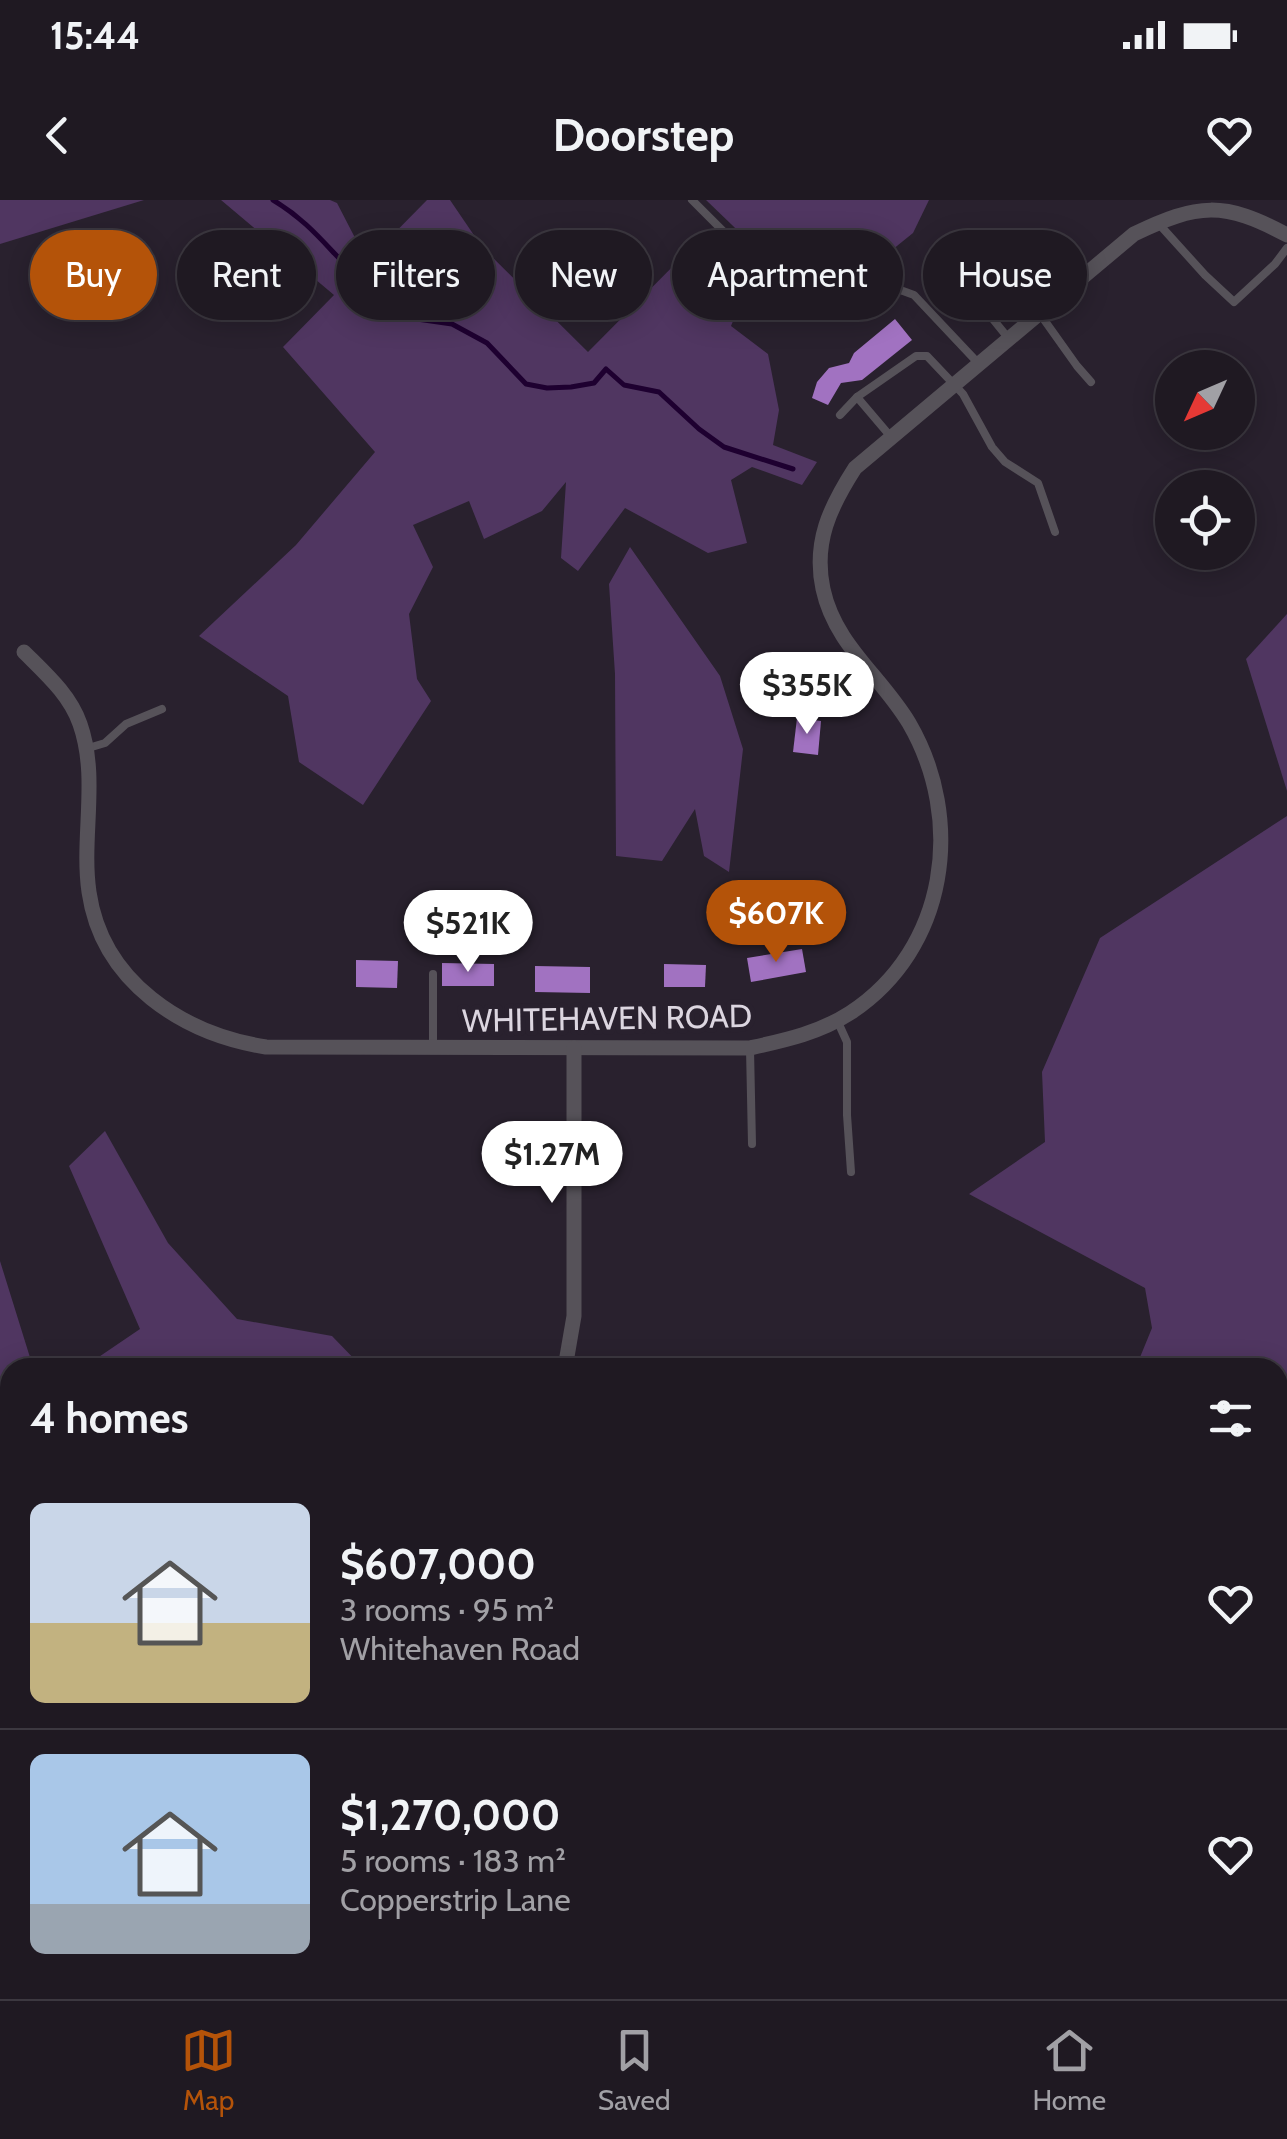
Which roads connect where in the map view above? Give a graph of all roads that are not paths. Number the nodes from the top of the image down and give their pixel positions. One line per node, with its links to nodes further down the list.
1 (692, 200): 10 (lane)
2 (1158, 222): 3 (street, WHITEHAVEN ROAD); 4 (lane); 5 (street, WHITEHAVEN ROAD)
3 (1287, 235)
4 (1287, 248)
5 (1087, 274)
6 (994, 320): 9 (lane)
7 (1031, 320): 9 (street, WHITEHAVEN ROAD)
8 (1045, 320): 11 (lane)
9 (1009, 338): 10 (street, WHITEHAVEN ROAD)
10 (978, 364): 12 (street, WHITEHAVEN ROAD)
11 (1091, 382)
12 (956, 383): 13 (lane); 15 (street, WHITEHAVEN ROAD); 16 (lane)
13 (857, 397): 14 (lane); 15 (lane)
14 (840, 414)
15 (891, 437): 21 (street, WHITEHAVEN ROAD)
16 (1055, 532)
17 (24, 652): 19 (street, WHITEHAVEN ROAD)
18 (162, 709): 19 (lane)
19 (84, 749): 22 (street, WHITEHAVEN ROAD)
20 (433, 974): 22 (lane)
21 (838, 1020): 24 (street, WHITEHAVEN ROAD); 26 (lane)
22 (434, 1048): 23 (street, WHITEHAVEN ROAD)
23 (574, 1048): 24 (street, WHITEHAVEN ROAD); 27 (street)
24 (750, 1048): 25 (lane)
25 (752, 1144)
26 (851, 1172)
27 (567, 1358)

